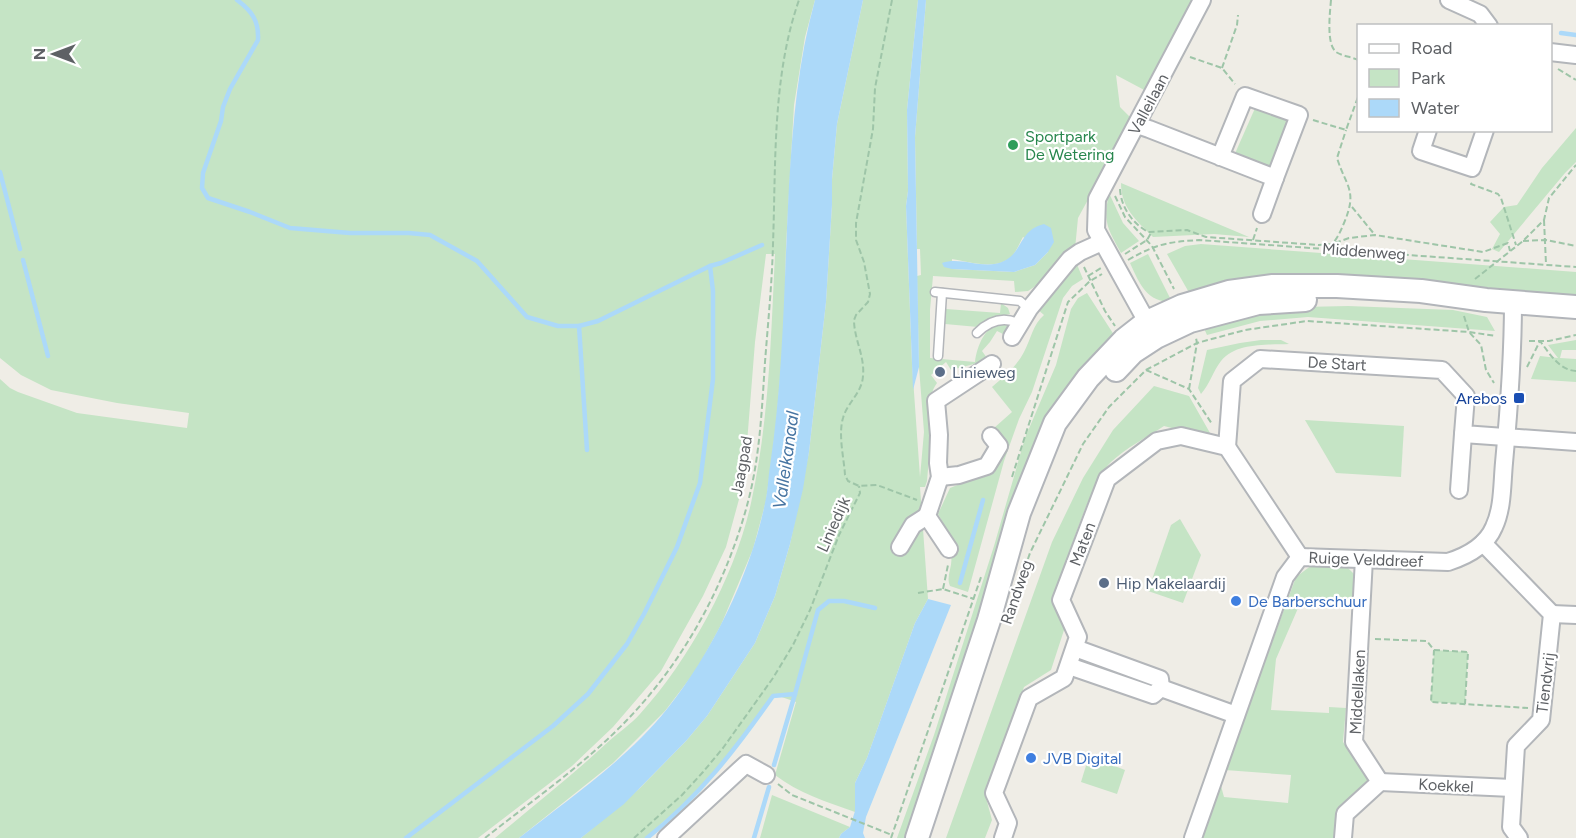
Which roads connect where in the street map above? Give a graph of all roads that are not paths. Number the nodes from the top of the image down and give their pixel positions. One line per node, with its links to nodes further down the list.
1 (1202, 0): 6 (street, Valleilaan)
2 (1449, 0): 3 (street)
3 (1488, 24)
4 (1552, 52): 5 (street)
5 (1576, 55)
6 (1137, 125): 9 (street); 12 (street, Valleilaan)
7 (1427, 132): 8 (street)
8 (1484, 132)
9 (1220, 157): 10 (street); 10 (street)
10 (1275, 178): 11 (street)
11 (1262, 214)
12 (1102, 242): 15 (street); 16 (street, Valleilaan)
13 (1513, 302): 14 (main road); 16 (main road); 22 (street, Ruige Velddreef)
14 (1576, 307)
15 (1020, 323): 17 (lane); 18 (lane)
16 (1151, 330): 35 (main road, Randweg); 35 (main road, Randweg)
17 (977, 333)
18 (938, 356)
19 (992, 364): 25 (street)
20 (1463, 434): 22 (street); 24 (street, De Start); 26 (street, De Start)
21 (991, 436): 25 (street)
22 (1506, 437): 23 (street); 28 (street, Ruige Velddreef)
23 (1576, 442)
24 (1227, 447): 31 (street); 36 (street, Maten)
25 (940, 477): 27 (street)
26 (1459, 490)
27 (927, 516): 29 (street); 30 (street)
28 (1483, 543): 32 (street, Ruige Velddreef); 33 (street)
29 (900, 547)
30 (949, 549)
31 (1300, 556): 32 (street, Ruige Velddreef); 39 (street, Ruige Velddreef)
32 (1364, 559): 41 (street, Middellaken)
33 (1552, 614): 34 (street); 42 (street, Tiendvrij)
34 (1576, 615)
35 (989, 620): 45 (main road, Randweg)
36 (1075, 648): 37 (street, Maten); 38 (street)
37 (1069, 666): 38 (street); 43 (street, Maten)
38 (1161, 688): 39 (street)
39 (1236, 715): 46 (street, Ruige Velddreef)
40 (766, 775): 44 (street)
41 (1380, 782): 42 (street, Koekkel); 47 (street)
42 (1512, 788): 48 (street, Tiendvrij)
43 (1007, 837)
44 (666, 838)
45 (917, 838)
46 (1193, 838)
47 (1343, 838)
48 (1519, 838)

